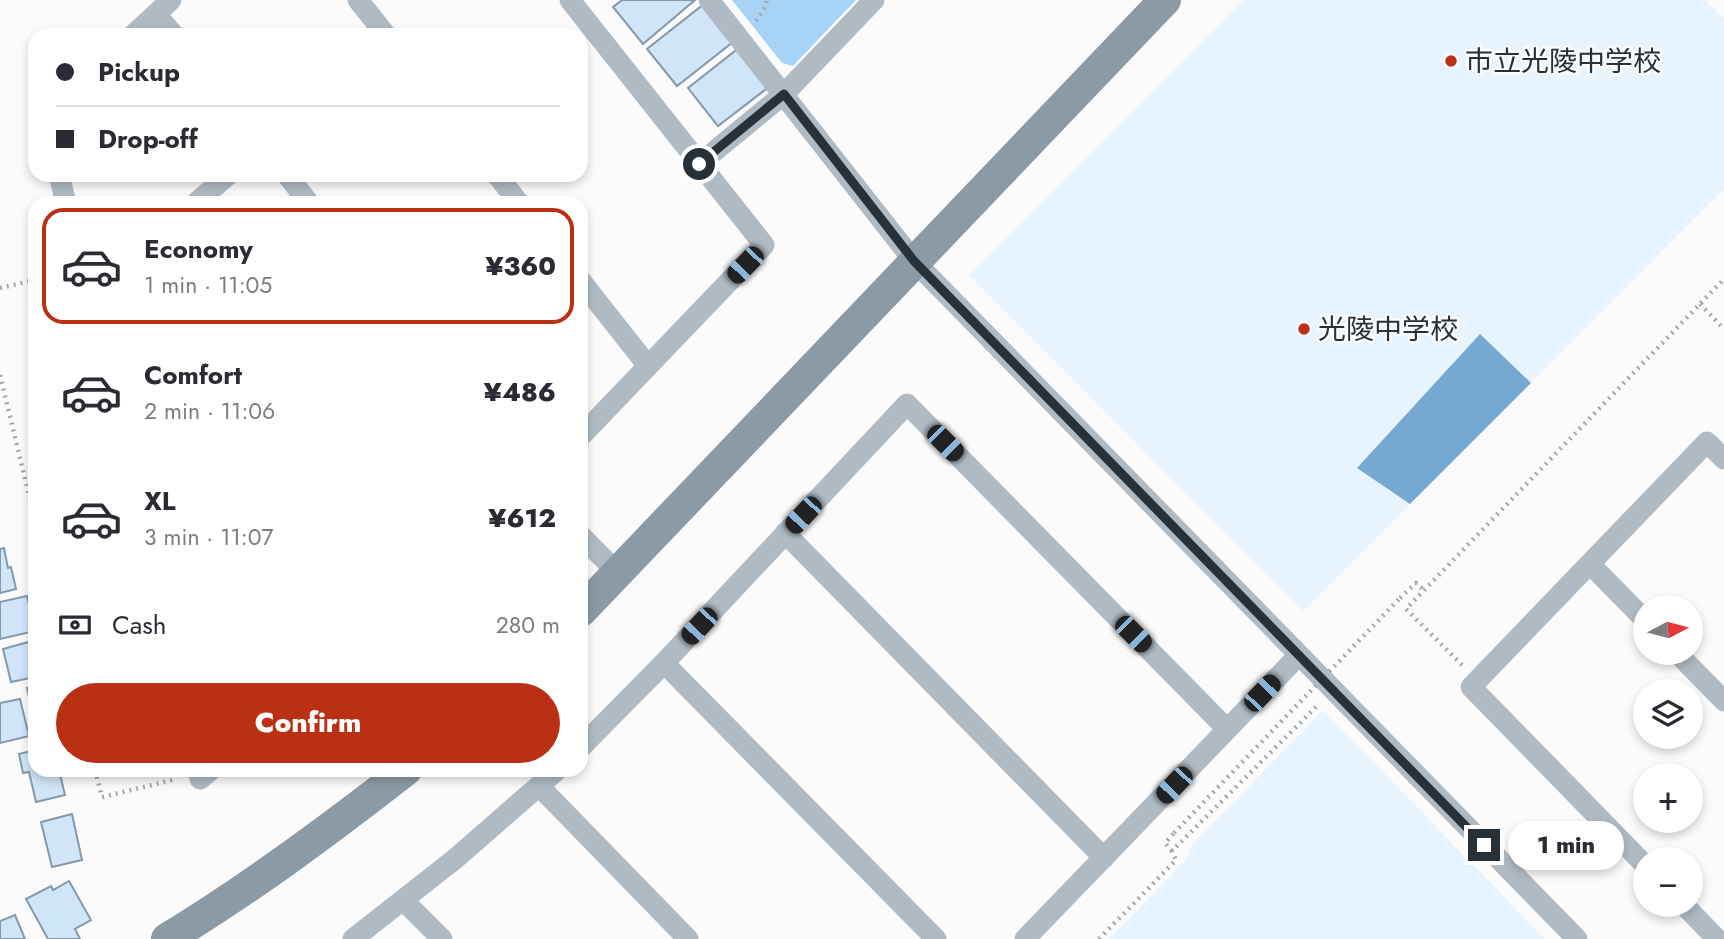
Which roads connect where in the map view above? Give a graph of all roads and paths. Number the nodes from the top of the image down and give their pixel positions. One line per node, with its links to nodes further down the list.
1 (359, 0): 9 (street)
2 (570, 0): 11 (street)
3 (709, 0): 10 (street)
4 (874, 0): 10 (street)
5 (1164, 0): 18 (street)
6 (164, 7): 7 (street); 8 (street)
7 (140, 28)
8 (172, 28)
9 (381, 28)
10 (784, 94): 11 (street); 18 (street)
11 (699, 164): 25 (street)
12 (220, 182): 15 (street)
13 (292, 182): 16 (street)
14 (502, 182): 17 (street)
15 (204, 196)
16 (304, 196)
17 (514, 196)
18 (914, 261): 33 (street); 37 (street)
19 (1724, 279): 23 (path)
20 (28, 282): 21 (path)
21 (0, 288)
22 (588, 290): 25 (street)
23 (1700, 304): 24 (path); 34 (path)
24 (1724, 329)
25 (648, 366): 27 (street)
26 (0, 375): 29 (path)
27 (588, 429)
28 (1724, 459): 32 (street)
29 (28, 491)
30 (785, 533): 38 (street); 43 (street); 52 (street)
31 (588, 543): 33 (street)
32 (1590, 564): 36 (street); 40 (street)
33 (618, 574): 35 (street)
34 (1424, 590): 40 (path); 50 (path, bridge)
35 (588, 604)
36 (1633, 609)
37 (1298, 656): 43 (street); 62 (street)
38 (664, 663): 44 (street); 59 (street)
39 (1688, 665): 42 (street)
40 (1477, 680): 51 (street)
41 (1321, 701): 50 (path)
42 (1724, 701)
43 (1227, 729): 52 (street)
44 (588, 740)
45 (97, 777): 46 (path)
46 (179, 777)
47 (397, 777): 55 (street)
48 (549, 777): 49 (street)
49 (539, 786): 53 (street); 58 (street)
50 (1172, 851): 61 (path)
51 (1633, 853)
52 (1104, 858): 60 (street)
53 (404, 901): 56 (street); 57 (street)
54 (1696, 917): 63 (street)
55 (167, 939)
56 (353, 939)
57 (442, 939)
58 (688, 939)
59 (936, 939)
60 (1025, 939)
61 (1099, 939)
62 (1577, 939)
63 (1717, 939)

